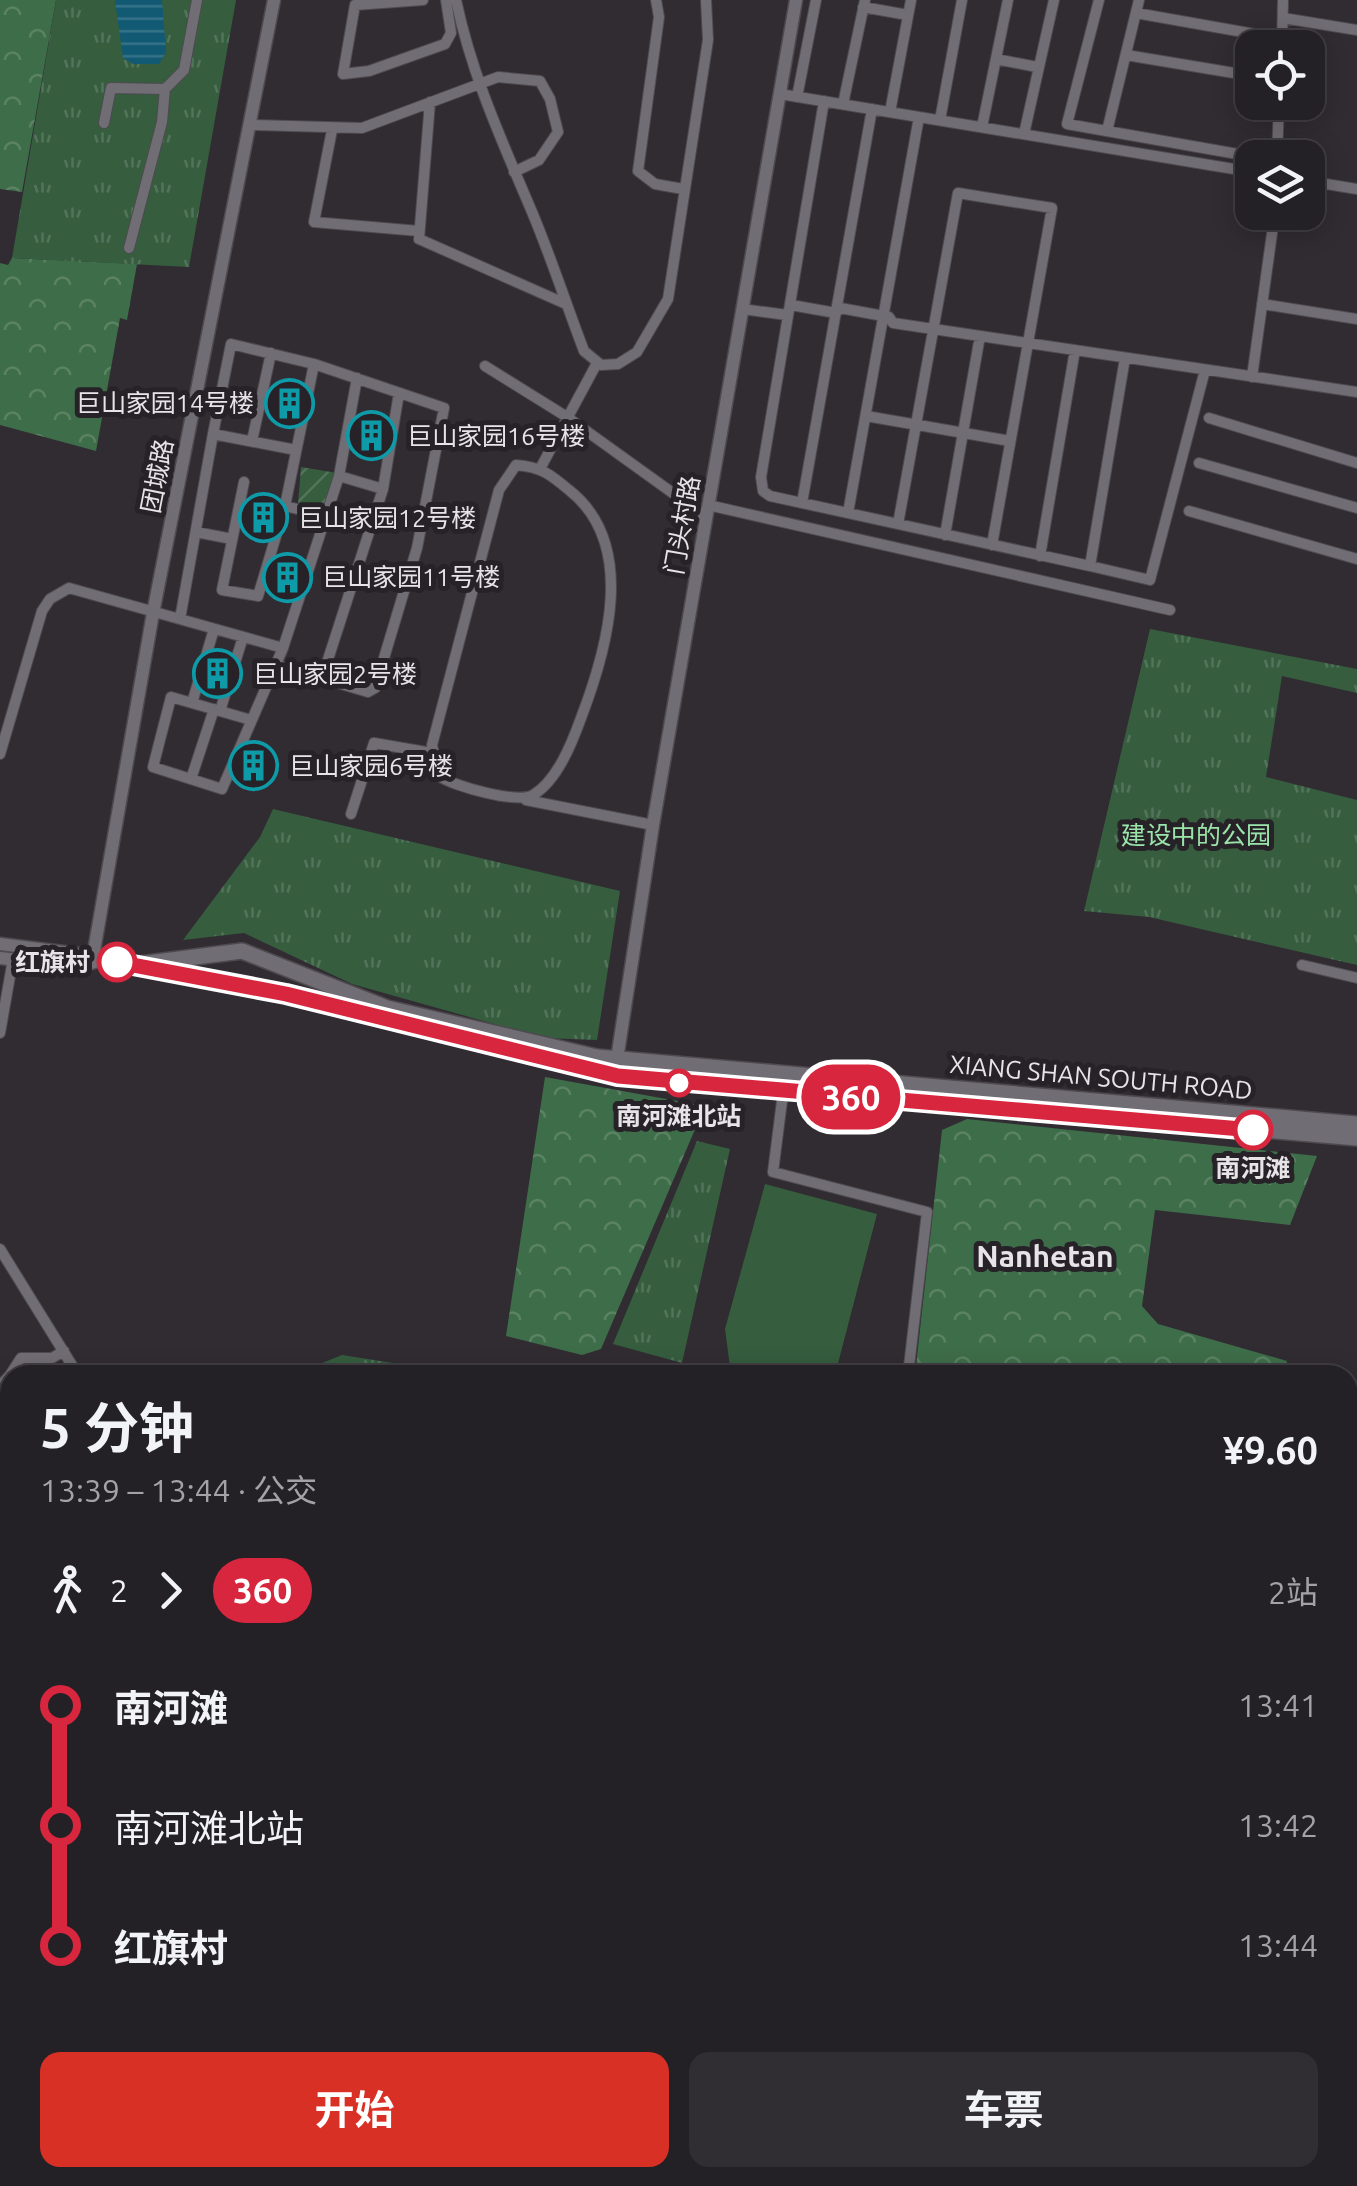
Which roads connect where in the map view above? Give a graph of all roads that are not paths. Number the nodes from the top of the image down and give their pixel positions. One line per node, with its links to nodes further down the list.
1 (197, 0): 29 (street)
2 (274, 0): 40 (street, 团城路)
3 (423, 0): 4 (street)
4 (446, 0)
5 (456, 0): 28 (street)
6 (656, 0): 49 (street)
7 (706, 0): 49 (street)
8 (796, 0): 30 (street, 门头村路)
9 (816, 0): 31 (street)
10 (911, 0): 19 (street)
11 (962, 0): 38 (street)
12 (1008, 0): 25 (street)
13 (1054, 0): 26 (street)
14 (1099, 0): 43 (street)
15 (1139, 0): 18 (street)
16 (1283, 0): 20 (street)
17 (864, 4): 19 (street); 34 (street)
18 (1136, 13): 23 (street); 24 (street)
19 (908, 16): 36 (street)
20 (1283, 18): 21 (street); 22 (street)
21 (1283, 30)
22 (1357, 30)
23 (1235, 33)
24 (1126, 55): 27 (street); 43 (street)
25 (996, 59): 26 (street); 41 (street)
26 (1038, 67): 44 (street)
27 (1235, 73)
28 (478, 84): 33 (street); 47 (street); 47 (street)
29 (165, 89): 39 (street); 53 (street)
30 (780, 94): 31 (street); 56 (street, 门头村路)
31 (796, 96): 32 (street)
32 (824, 101): 34 (street); 58 (street)
33 (430, 102): 42 (street); 51 (street)
34 (843, 104): 35 (street)
35 (872, 109): 36 (street); 57 (street)
36 (890, 112): 37 (street)
37 (920, 117): 38 (street); 59 (street)
38 (940, 120): 41 (street)
39 (104, 123)
40 (250, 125): 42 (street); 106 (street, 团城路)
41 (982, 127): 44 (street)
42 (332, 130): 51 (street)
43 (1107, 131): 45 (street)
44 (1024, 134): 46 (street)
45 (1235, 154)
46 (1235, 169)
47 (514, 172): 54 (street)
48 (1325, 184): 50 (street)
49 (683, 189): 67 (street)
50 (1357, 189)
51 (419, 230): 54 (street)
52 (1272, 230): 55 (street)
53 (128, 248)
54 (566, 304): 67 (street)
55 (1262, 304): 60 (street); 71 (street)
56 (742, 310): 58 (street); 93 (street, 门头村路)
57 (836, 312): 58 (street); 59 (street); 90 (street)
58 (787, 315): 90 (street)
59 (884, 316): 61 (street); 75 (street)
60 (1357, 319)
61 (934, 329): 62 (street); 63 (street); 78 (street)
62 (980, 336): 63 (street); 79 (street)
63 (1028, 343): 64 (street); 82 (street)
64 (1075, 350): 66 (street); 102 (street)
65 (270, 353): 68 (street); 80 (street); 81 (street)
66 (1125, 358): 70 (street); 104 (street)
67 (597, 363): 76 (street)
68 (314, 364): 72 (street); 83 (street)
69 (485, 366): 76 (street)
70 (1205, 370): 71 (street); 104 (street)
71 (1252, 376): 73 (street)
72 (357, 378): 74 (street); 87 (street)
73 (1357, 392)
74 (399, 393): 89 (street); 112 (street)
75 (866, 416): 78 (street); 95 (street)
76 (568, 417): 86 (street); 93 (street)
77 (1209, 418): 85 (street)
78 (916, 425): 79 (street); 97 (street)
79 (963, 432): 82 (street); 99 (street)
80 (214, 434): 81 (street); 98 (street)
81 (252, 441): 83 (street)
82 (1010, 441): 101 (street)
83 (296, 450): 91 (street)
84 (1199, 463): 92 (street)
85 (1357, 463)
86 (540, 467): 116 (street); 119 (street)
87 (340, 476): 89 (street); 96 (street)
88 (244, 482): 100 (street)
89 (383, 490): 112 (street)
90 (802, 503): 95 (street)
91 (285, 506): 96 (street); 100 (street)
92 (1357, 508)
93 (707, 511): 105 (street); 121 (street, 门头村路)
94 (1189, 511): 103 (street)
95 (848, 513): 97 (street)
96 (326, 516): 110 (street)
97 (898, 524): 99 (street)
98 (196, 532): 100 (street); 107 (street)
99 (945, 534): 101 (street)
100 (232, 539)
101 (992, 545): 102 (street)
102 (1040, 556): 104 (street)
103 (1357, 559)
104 (1090, 566)
105 (1170, 610)
106 (153, 613): 107 (street); 117 (street); 124 (street, 团城路)
107 (180, 619): 108 (street)
108 (214, 628): 109 (street); 113 (street)
109 (243, 637): 110 (street); 114 (street)
110 (283, 648): 111 (street)
111 (277, 664): 112 (street); 115 (street)
112 (322, 678)
113 (192, 703): 114 (street); 118 (street)
114 (217, 710): 115 (street); 118 (street)
115 (251, 720): 118 (street)
116 (432, 753): 119 (street); 120 (street)
117 (0, 754)
118 (191, 779)
119 (516, 798): 121 (street)
120 (351, 814)
121 (653, 825): 129 (street, 门头村路)
122 (0, 944): 124 (street, XIANG SHAN SOUTH ROAD)
123 (6, 958): 124 (street, XIANG SHAN SOUTH ROAD); 128 (street)
124 (92, 962): 125 (street, XIANG SHAN SOUTH ROAD)
125 (140, 964): 129 (main road, XIANG SHAN SOUTH ROAD); 130 (main road, XIANG SHAN SOUTH ROAD)
126 (1302, 964): 127 (street)
127 (1357, 978)
128 (0, 1033)
129 (617, 1059): 131 (main road, XIANG SHAN SOUTH ROAD)
130 (783, 1092): 132 (main road, XIANG SHAN SOUTH ROAD); 137 (street)
131 (1357, 1124)
132 (1357, 1138)
133 (1, 1248): 134 (street)
134 (64, 1352): 135 (street); 136 (street)
135 (17, 1365)
136 (72, 1365)
137 (909, 1365)

